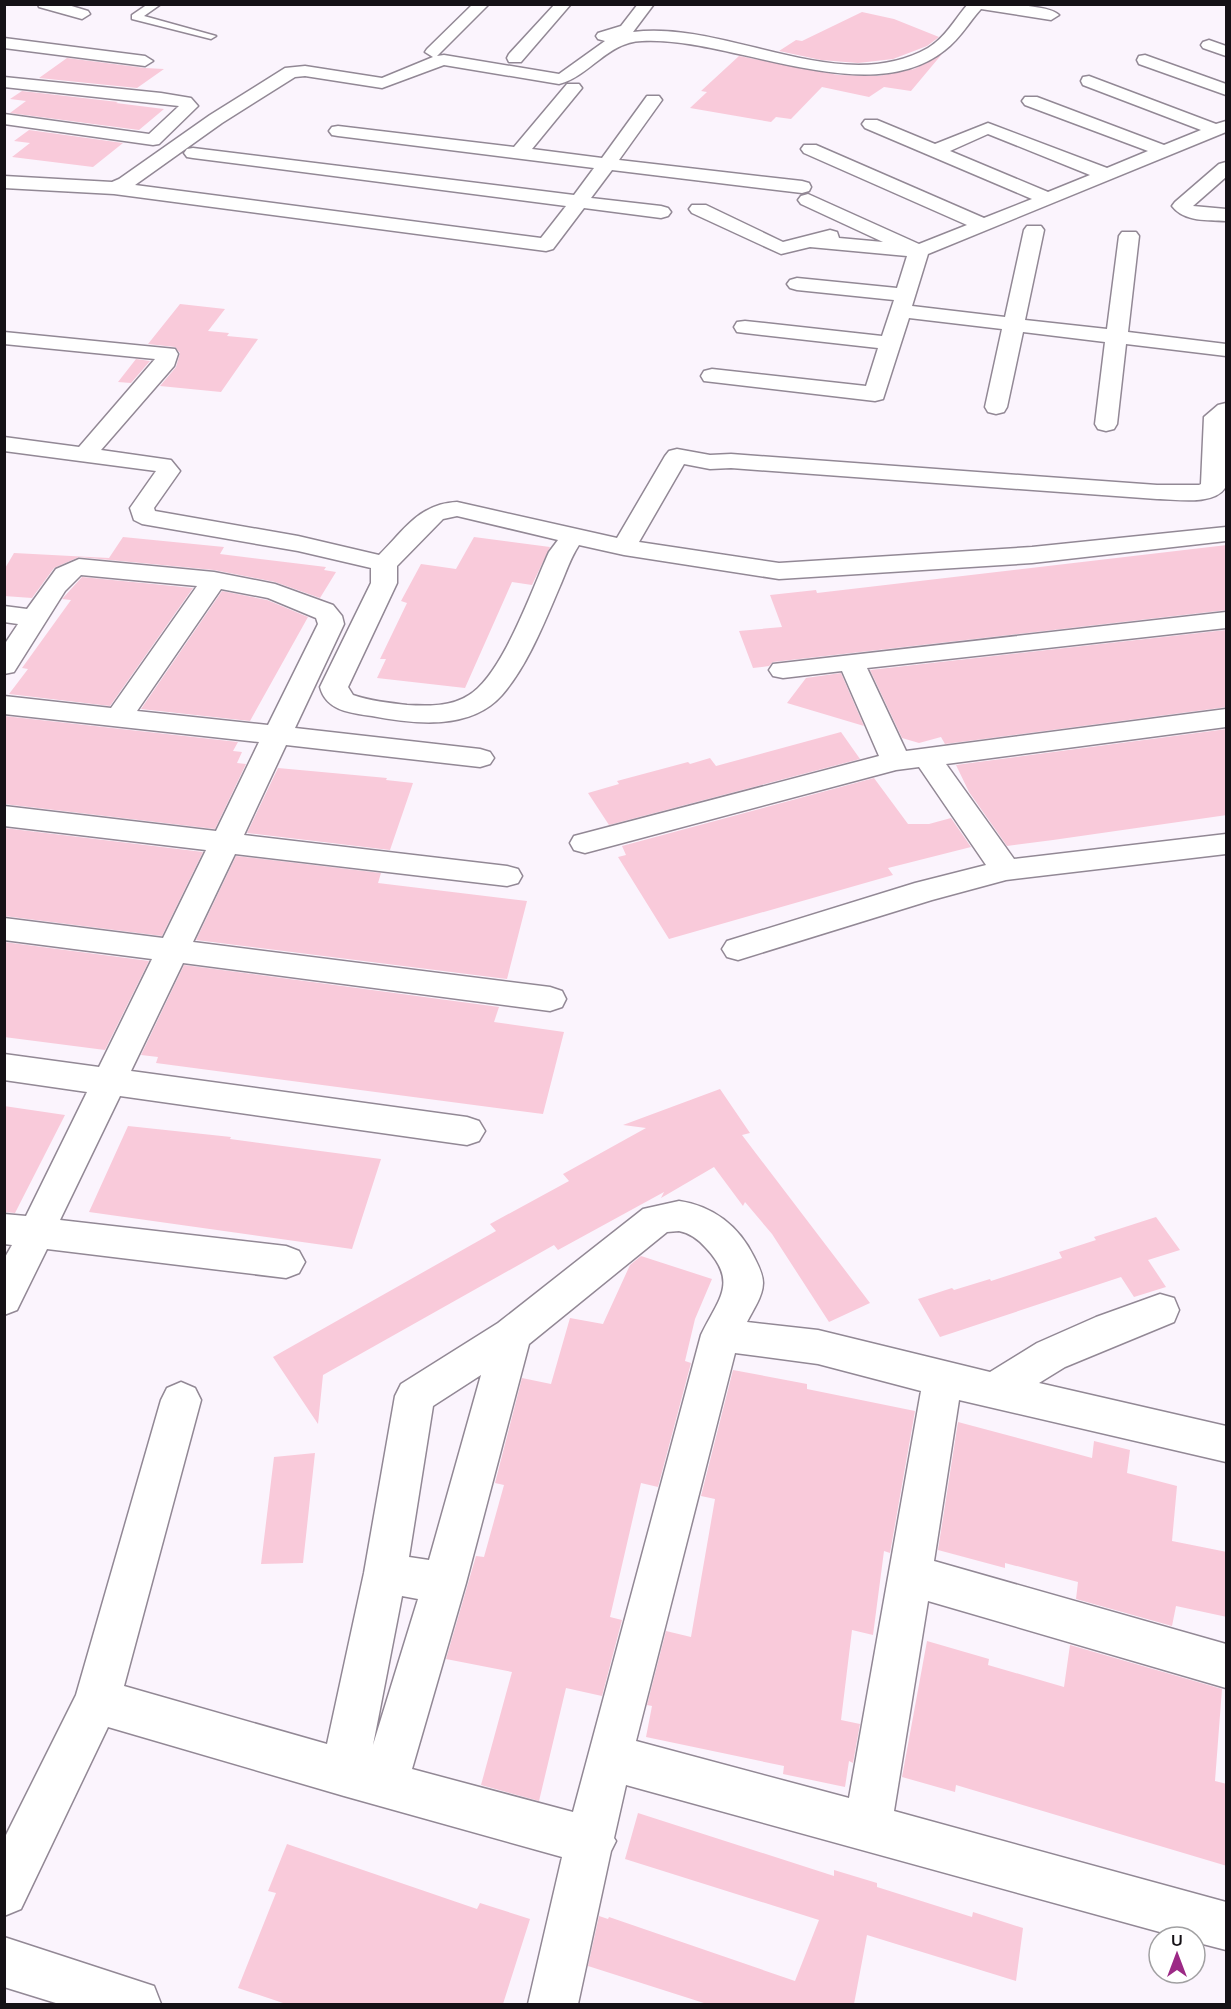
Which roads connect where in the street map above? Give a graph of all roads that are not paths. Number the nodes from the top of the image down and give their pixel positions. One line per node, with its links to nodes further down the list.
1 (45, 4): 7 (street)
2 (156, 4): 9 (lane)
3 (482, 4): 13 (street)
4 (564, 4): 14 (street)
5 (647, 4): 15 (street)
6 (979, 4): 8 (street); 44 (street)
7 (82, 14)
8 (1051, 15)
9 (211, 36)
10 (4, 43): 17 (street)
11 (1209, 45): 12 (street)
12 (1227, 51)
13 (433, 52)
14 (515, 58)
15 (565, 60)
16 (1145, 60): 21 (street)
17 (145, 61)
18 (1089, 81): 26 (street)
19 (4, 82): 29 (street)
20 (573, 88): 36 (street)
21 (1227, 90)
22 (653, 100): 37 (street)
23 (1031, 101): 33 (street)
24 (4, 119): 29 (street)
25 (448, 124): 30 (street)
26 (1222, 128): 33 (street)
27 (338, 131): 30 (street)
28 (968, 135): 32 (street); 32 (street); 41 (street)
29 (153, 140): 34 (street)
30 (431, 142): 36 (street); 42 (street)
31 (810, 149): 51 (street)
32 (935, 151): 45 (street)
33 (1164, 151): 41 (street)
34 (135, 153)
35 (193, 153): 42 (street)
36 (519, 153): 37 (street)
37 (607, 164): 46 (street); 52 (street)
38 (4, 165): 39 (street)
39 (116, 166)
40 (1223, 174): 49 (street)
41 (1107, 175): 45 (street)
42 (397, 179): 46 (street); 50 (street)
43 (4, 182): 44 (street)
44 (114, 188): 50 (street)
45 (1048, 199): 51 (street)
46 (578, 202): 48 (street); 50 (street)
47 (699, 209): 55 (street)
48 (661, 212)
49 (1227, 215)
50 (359, 220)
51 (983, 225): 56 (street)
52 (866, 226): 55 (street); 56 (street)
53 (1034, 230): 59 (street)
54 (1129, 236): 61 (street)
55 (810, 241): 56 (street)
56 (919, 251): 58 (street)
57 (797, 284): 58 (street)
58 (904, 303): 59 (street); 63 (street)
59 (1014, 324): 61 (street); 66 (street)
60 (745, 327): 63 (street)
61 (1117, 337): 64 (street); 68 (street)
62 (4, 338): 70 (street)
63 (891, 343): 65 (street)
64 (1227, 350)
65 (712, 376)
66 (996, 407)
67 (1227, 410): 73 (street)
68 (1106, 424)
69 (4, 444): 70 (street)
70 (85, 454): 74 (street)
71 (1227, 534): 73 (street)
72 (573, 536): 73 (street); 74 (street); 74 (street)
73 (624, 547)
74 (384, 564)
75 (214, 580): 77 (street); 83 (street); 85 (street)
76 (4, 614): 77 (street)
77 (35, 618): 80 (street)
78 (1227, 620): 79 (street)
79 (851, 662): 81 (street); 88 (street)
80 (4, 666)
81 (783, 670)
82 (4, 705): 83 (street)
83 (119, 717): 85 (street)
84 (1227, 718): 87 (street)
85 (277, 736): 86 (street); 90 (street)
86 (480, 758)
87 (927, 758): 88 (street); 93 (street)
88 (896, 761): 91 (street)
89 (4, 816): 90 (street)
90 (225, 842): 94 (street); 97 (street)
91 (585, 843)
92 (1227, 844): 93 (street)
93 (1006, 870): 96 (street)
94 (507, 876)
95 (4, 929): 97 (street)
96 (738, 949)
97 (172, 950): 98 (street); 100 (street)
98 (550, 999)
99 (4, 1067): 100 (street)
100 (109, 1081): 101 (street); 102 (street)
101 (467, 1131)
102 (20, 1231): 103 (street); 104 (street)
103 (285, 1262)
104 (4, 1299)
105 (1160, 1310): 109 (street)
106 (512, 1335): 107 (street); 112 (street); 114 (street)
107 (720, 1335): 108 (street); 117 (street)
108 (943, 1379): 109 (street); 113 (street)
109 (994, 1391): 111 (street)
110 (182, 1400): 116 (street)
111 (1227, 1444)
112 (385, 1573): 114 (street); 118 (street)
113 (910, 1575): 115 (street); 119 (street)
114 (444, 1583): 118 (street)
115 (1227, 1666)
116 (97, 1701): 118 (street); 121 (street)
117 (609, 1757): 119 (street); 120 (street)
118 (364, 1778): 120 (street)
119 (868, 1827): 122 (street)
120 (592, 1841): 125 (street)
121 (4, 1892)
122 (1227, 1926)
123 (4, 1962): 124 (street)
124 (136, 2004)
125 (553, 2004)

